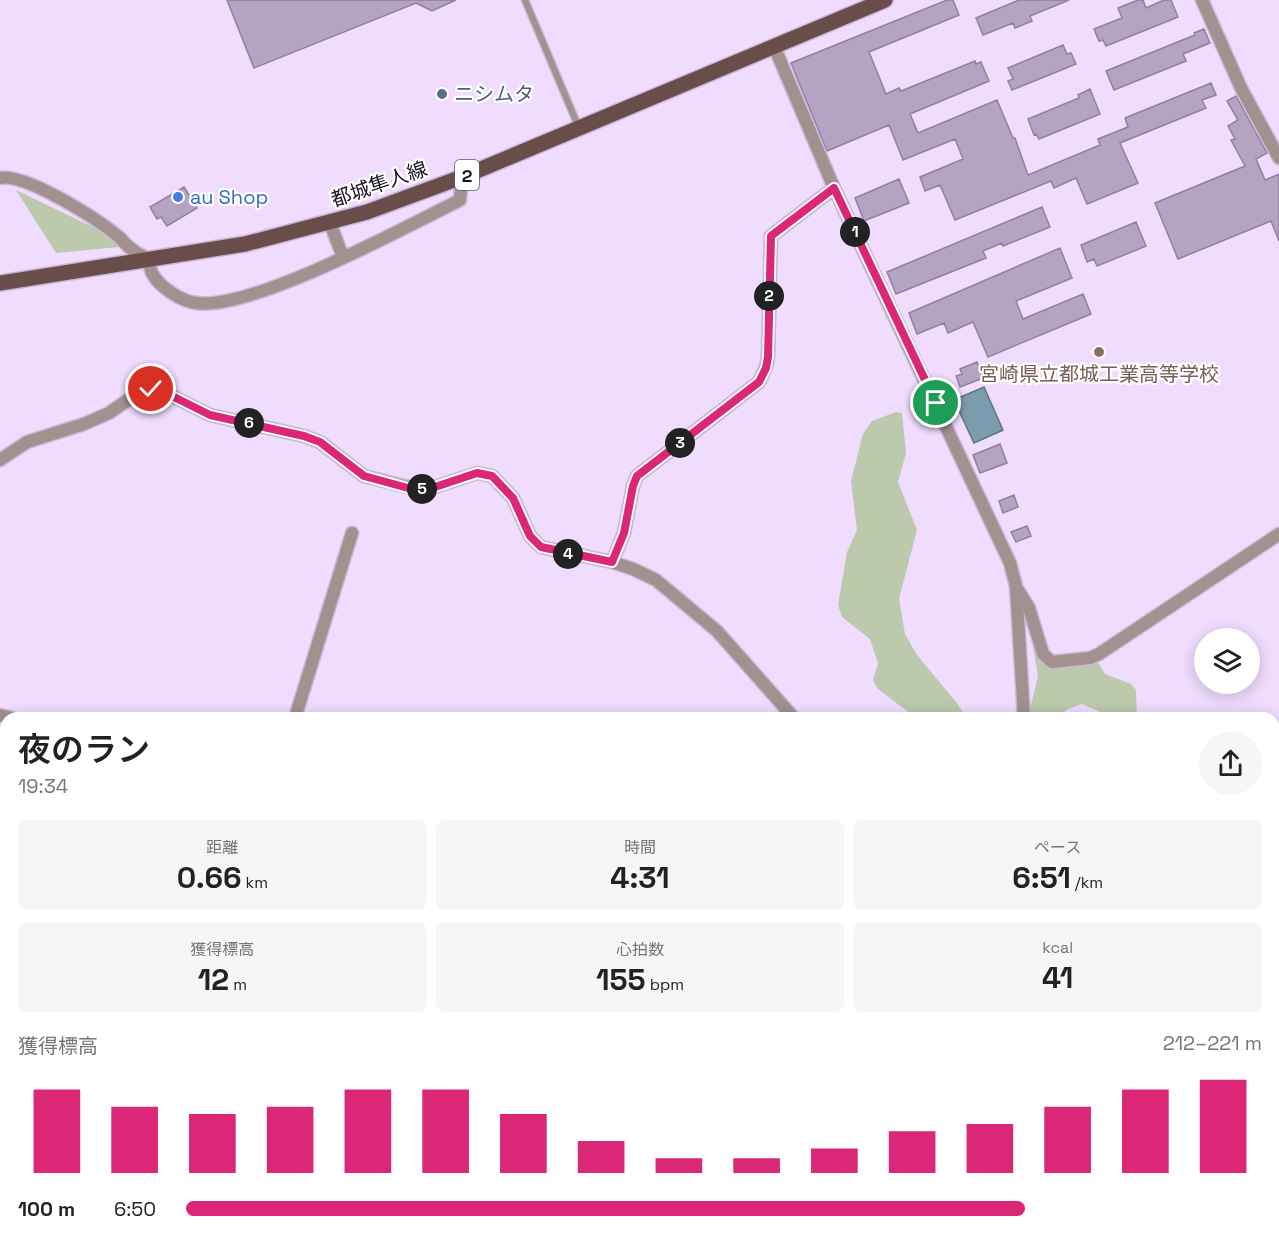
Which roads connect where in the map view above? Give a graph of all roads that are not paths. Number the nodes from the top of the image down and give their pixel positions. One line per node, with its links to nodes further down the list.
1 (525, 0): 5 (lane)
2 (885, 0): 4 (main road, 都城隼人線 / 2)
3 (1202, 0): 6 (street)
4 (774, 46): 5 (main road, 都城隼人線 / 2); 9 (street)
5 (579, 128): 7 (main road, 都城隼人線 / 2)
6 (1279, 158)
7 (462, 177): 10 (main road, 都城隼人線 / 2); 11 (street)
8 (0, 178): 12 (street)
9 (834, 188): 17 (street); 18 (street)
10 (330, 223): 11 (street); 12 (main road, 都城隼人線 / 2)
11 (343, 257): 12 (street)
12 (147, 259): 13 (main road, 都城隼人線 / 2)
13 (0, 283)
14 (0, 460): 17 (street)
15 (352, 533): 19 (street)
16 (1279, 534): 18 (street)
17 (612, 562): 20 (street)
18 (1016, 586): 21 (street)
19 (297, 712)
20 (789, 712)
21 (1024, 712)

